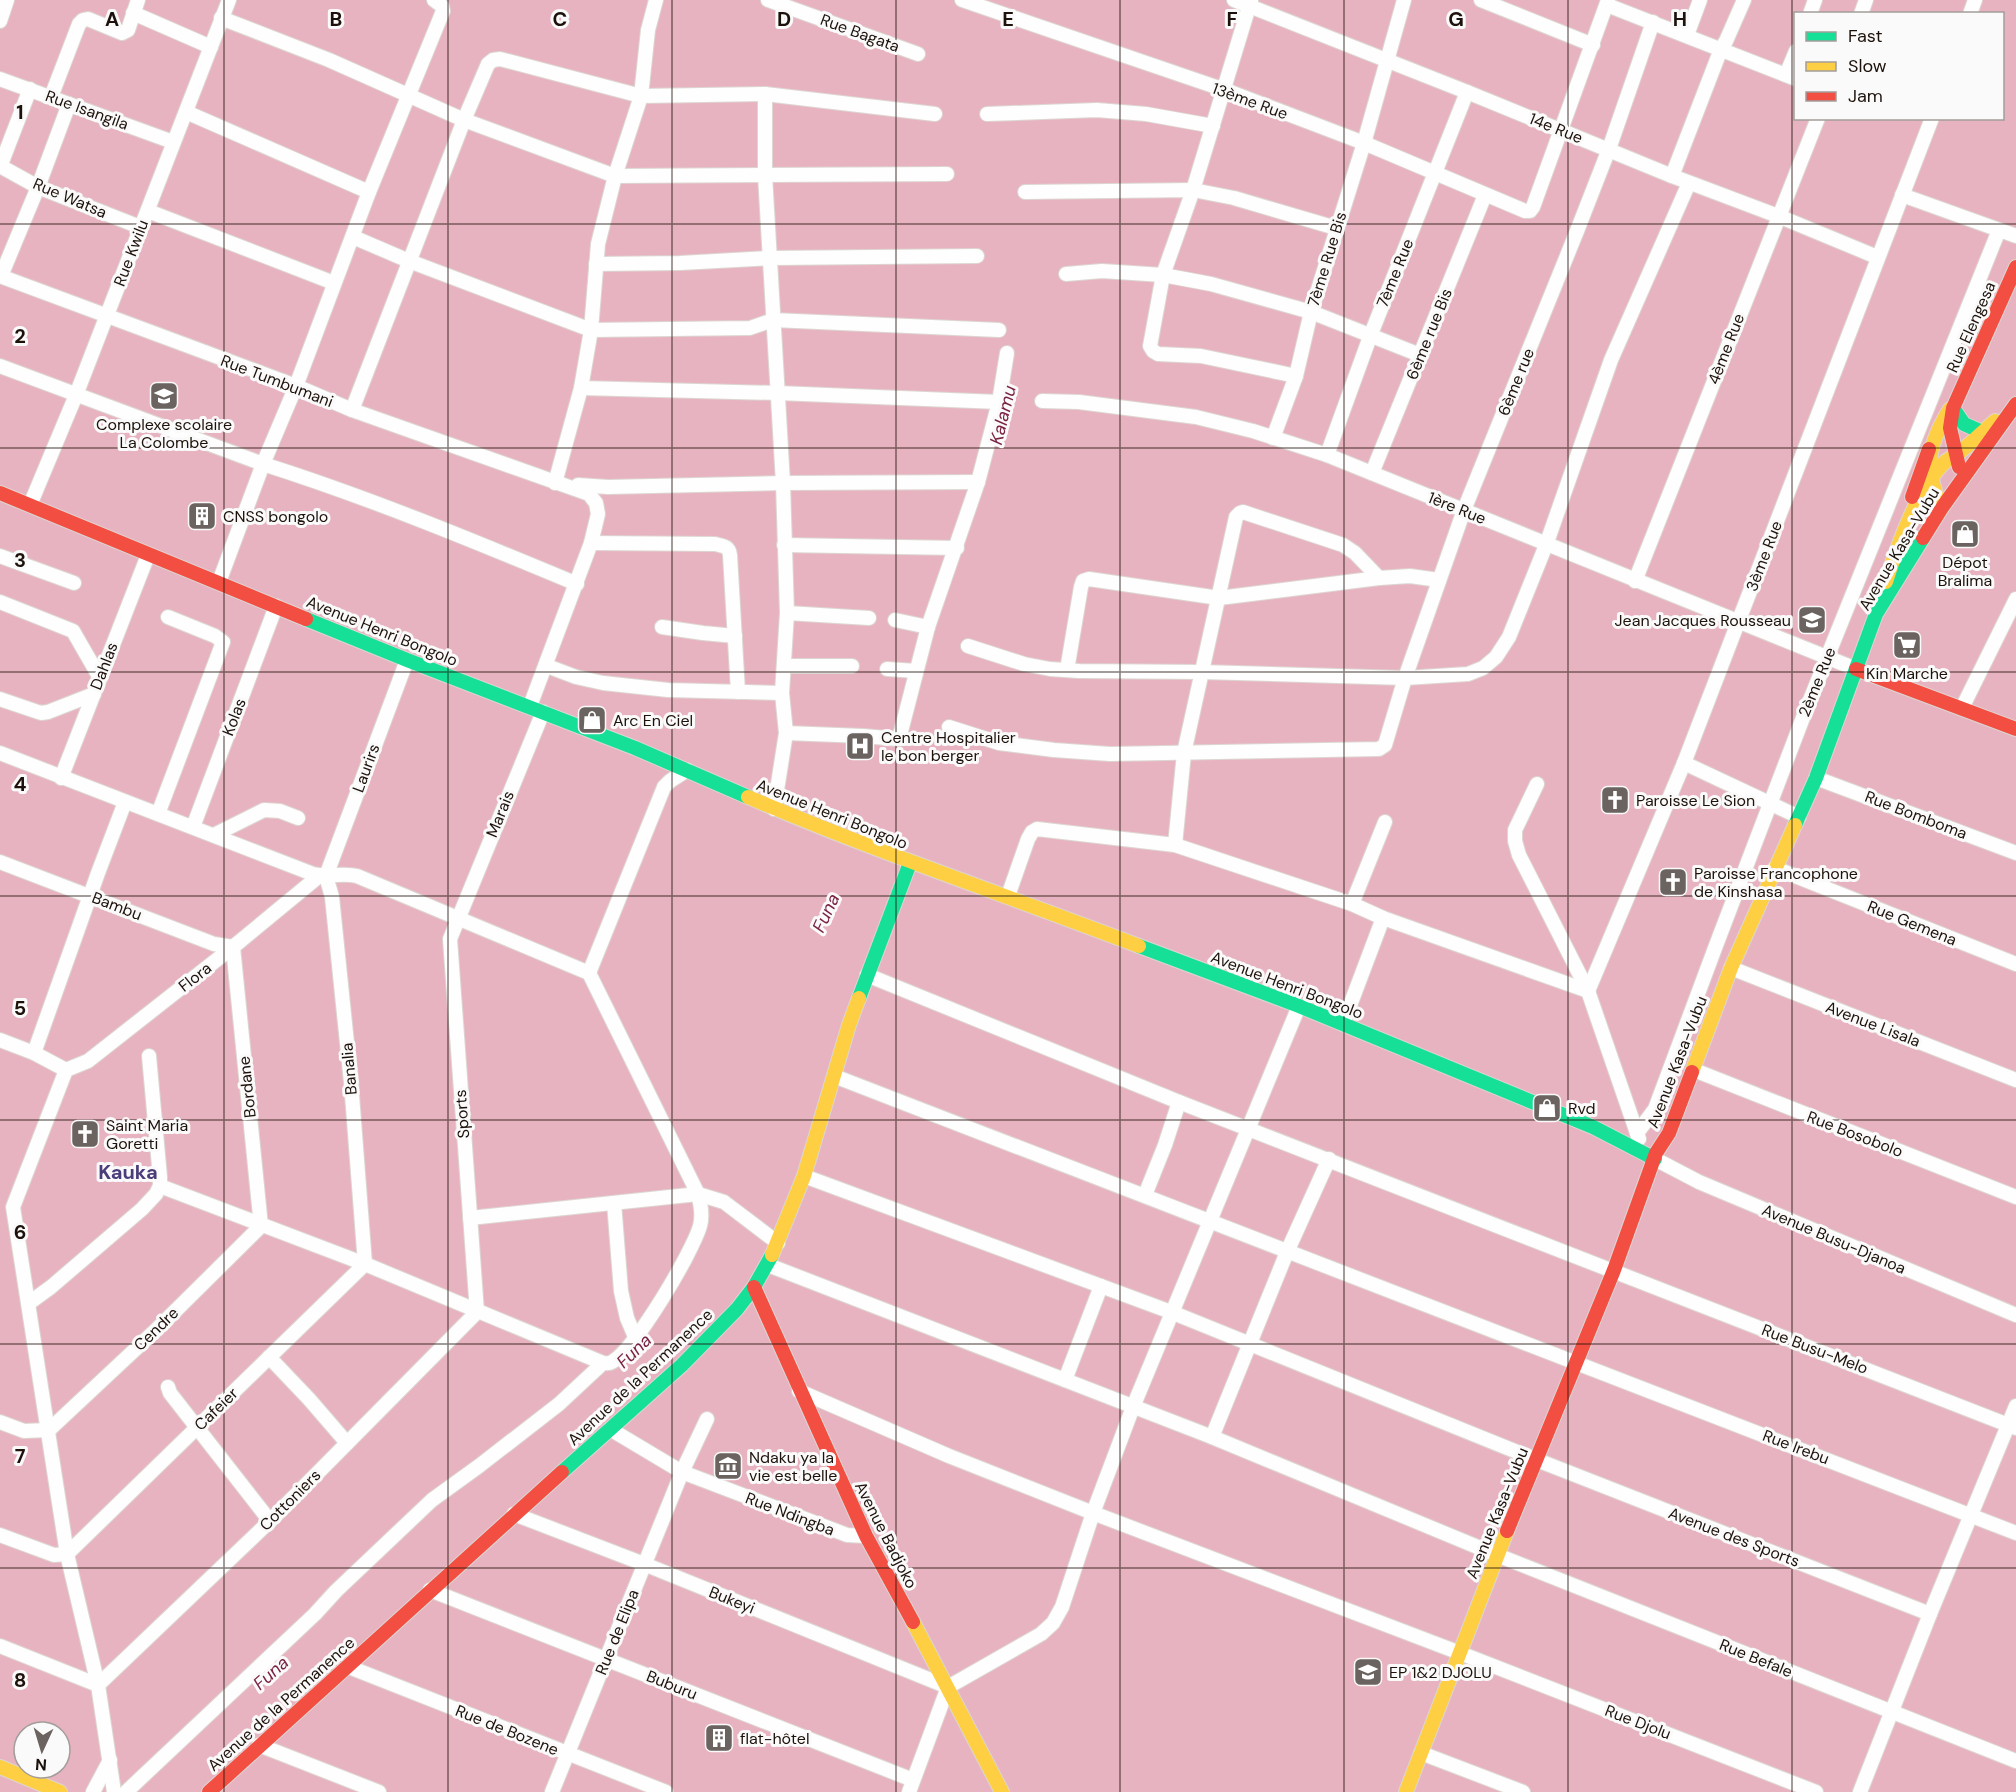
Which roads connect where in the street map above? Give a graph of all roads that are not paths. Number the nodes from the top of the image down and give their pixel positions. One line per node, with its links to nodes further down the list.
1 (7, 0): 16 (street)
2 (229, 0): 15 (street, Rue Kwilu)
3 (434, 0): 31 (street)
4 (656, 0): 32 (street)
5 (768, 0): 22 (street, Rue Bagata)
6 (962, 0): 28 (street, 13ème Rue)
7 (1234, 0): 13 (street, 14e Rue)
8 (1404, 0): 23 (street, 7ème Rue Bis)
9 (1481, 0): 19 (street)
10 (1700, 0): 18 (street)
11 (1744, 0): 21 (street)
12 (1607, 2): 17 (street); 19 (street)
13 (1250, 3): 23 (street, 14e Rue); 28 (street)
14 (136, 7): 20 (street); 33 (street)
15 (221, 18): 20 (street, Rue Kwilu); 31 (street)
16 (0, 21)
17 (1653, 22): 18 (street); 45 (street, 6ème rue)
18 (1687, 35): 21 (street)
19 (1593, 45): 42 (street)
20 (211, 47): 35 (street, Rue Kwilu)
21 (1721, 49): 25 (street); 51 (street)
22 (918, 54)
23 (1388, 61): 29 (street, 14e Rue); 44 (street, 7ème Rue Bis)
24 (1794, 61): 25 (street)
25 (1791, 77)
26 (0, 79): 27 (street, Rue Isangila)
27 (30, 89): 33 (street, Rue Isangila); 46 (street)
28 (1225, 90): 41 (street); 44 (street, 13ème Rue)
29 (1467, 92): 42 (street, 14e Rue); 48 (street, 7ème Rue)
30 (765, 94): 32 (street); 36 (street); 49 (street)
31 (409, 96): 38 (street); 55 (street)
32 (641, 96): 38 (street); 50 (street)
33 (51, 97): 34 (street, Rue Isangila)
34 (69, 104): 43 (street, Rue Isangila); 53 (street)
35 (186, 112): 43 (street, Rue Kwilu); 55 (street)
36 (935, 114)
37 (987, 114): 41 (street)
38 (464, 120): 50 (street); 69 (street)
39 (1817, 120): 60 (street, 4ème Rue)
40 (1931, 120): 58 (street, 3ème Rue)
41 (1213, 126): 54 (street)
42 (1562, 131): 45 (street, 14e Rue); 57 (street, 13ème Rue)
43 (173, 142): 59 (street, Rue Kwilu)
44 (1364, 143): 48 (street, 13ème Rue); 62 (street, 7ème Rue Bis)
45 (1609, 149): 51 (street, 14e Rue); 110 (street, 6ème rue)
46 (0, 167): 53 (street, Rue Watsa)
47 (947, 174): 49 (street)
48 (1435, 174): 57 (street, 13ème Rue); 81 (street, 7ème Rue)
49 (765, 175): 50 (street); 68 (street)
50 (615, 176): 70 (street)
51 (1672, 176): 52 (street, 14e Rue)
52 (1689, 183): 60 (street, 14e Rue); 113 (street)
53 (39, 187): 61 (street, Rue Watsa); 74 (street)
54 (1193, 190): 56 (street); 62 (street); 73 (street)
55 (369, 192): 65 (street)
56 (1025, 192)
57 (1485, 195): 83 (street, 6ème rue Bis)
58 (1902, 195): 63 (street); 67 (street, 3ème Rue)
59 (148, 211): 61 (street, Rue Kwilu); 75 (street)
60 (1778, 216): 67 (street, 14e Rue); 120 (street, 4ème Rue)
61 (140, 227): 77 (street, Rue Kwilu)
62 (1336, 228): 76 (street, 7ème Rue Bis)
63 (1999, 230): 64 (street); 138 (street, 2ème Rue)
64 (2016, 236)
65 (352, 237): 69 (street); 75 (street)
66 (977, 256): 68 (street)
67 (1877, 256): 133 (street, 3ème Rue)
68 (771, 258): 70 (street); 78 (street)
69 (409, 261): 79 (street); 94 (street)
70 (596, 264): 79 (street)
71 (2016, 267): 92 (street, Rue Elengesa)
72 (1066, 274): 73 (street)
73 (1163, 274): 76 (street); 85 (street)
74 (1, 276): 77 (street, Rue Tumbumani)
75 (334, 283): 86 (street)
76 (1311, 312): 81 (street); 85 (street, 7ème Rue Bis)
77 (106, 317): 86 (street, Rue Tumbumani); 89 (street, Rue Kwilu)
78 (773, 320): 79 (street); 80 (street); 88 (street)
79 (591, 330): 87 (street)
80 (999, 330)
81 (1371, 334): 83 (street); 98 (street, 7ème Rue)
82 (1007, 353): 91 (street)
83 (1420, 355): 101 (street, 6ème rue Bis)
84 (0, 366): 89 (street)
85 (1296, 376): 96 (street, 7ème Rue Bis)
86 (296, 386): 94 (street, Rue Tumbumani); 100 (street)
87 (581, 388): 88 (street); 105 (street)
88 (778, 393): 91 (street); 106 (street)
89 (76, 395): 100 (street); 108 (street, Rue Kwilu)
90 (1042, 401): 96 (street, 1ère Rue)
91 (999, 402): 104 (street)
92 (1955, 404): 95 (street); 97 (street); 99 (street)
93 (2015, 405): 95 (street); 102 (street, Avenue Kasa-Vubu)
94 (352, 410): 105 (street, Rue Tumbumani)
95 (1982, 432): 99 (street)
96 (1273, 438): 98 (street, 1ère Rue)
97 (1929, 449): 103 (street); 111 (street)
98 (1327, 455): 101 (street, 1ère Rue)
99 (1956, 455): 102 (street); 103 (street)
100 (263, 464): 121 (street); 123 (street)
101 (1372, 473): 110 (street, 1ère Rue)
102 (1963, 478): 109 (street, Avenue Kasa-Vubu)
103 (1931, 480): 109 (street); 111 (street)
104 (978, 482): 106 (street); 115 (street)
105 (555, 483): 106 (street); 112 (street, Marais)
106 (783, 483): 114 (street)
107 (0, 493): 108 (street, Avenue Henri Bongolo)
108 (30, 505): 116 (street, Avenue Henri Bongolo)
109 (1941, 509): 129 (street, Avenue Kasa-Vubu)
110 (1464, 510): 113 (street, 1ère Rue); 119 (street, 6ème rue)
111 (1902, 535): 129 (street)
112 (591, 543): 123 (street, Marais); 136 (street)
113 (1546, 544): 120 (street, 1ère Rue); 149 (street)
114 (784, 545): 115 (street); 128 (street)
115 (957, 548): 135 (street)
116 (147, 555): 121 (street, Avenue Henri Bongolo); 148 (street, Dahlas)
117 (0, 556): 122 (street)
118 (1379, 578): 119 (street); 124 (street); 124 (street)
119 (1439, 579): 149 (street, 6ème rue)
120 (1635, 581): 133 (street, 1ère Rue)
121 (219, 582): 127 (street, Avenue Henri Bongolo)
122 (74, 583)
123 (577, 584): 140 (street, Marais)
124 (1219, 598): 145 (street); 147 (street)
125 (2016, 599): 154 (street)
126 (0, 602): 148 (street)
127 (276, 606): 139 (street, Avenue Henri Bongolo); 173 (street, Kolas)
128 (787, 613): 131 (street); 141 (street)
129 (1876, 614): 144 (street, Avenue Kasa-Vubu)
130 (168, 617): 169 (street)
131 (869, 618)
132 (895, 620): 135 (street)
133 (1739, 621): 138 (street, 1ère Rue); 161 (street, 3ème Rue)
134 (662, 627): 136 (street)
135 (928, 627): 146 (street)
136 (735, 636): 150 (street)
137 (968, 646): 145 (street)
138 (1827, 657): 144 (street, 1ère Rue); 167 (street, 2ème Rue)
139 (407, 660): 155 (street, Avenue Henri Bongolo); 180 (street, Laurirs)
140 (547, 666): 150 (street); 155 (street, Marais)
141 (784, 666): 142 (street); 151 (street)
142 (852, 666)
143 (888, 669): 146 (street)
144 (1856, 669): 154 (street); 164 (street, Avenue Kasa-Vubu)
145 (1067, 670): 147 (street)
146 (916, 671): 158 (street)
147 (1202, 672): 149 (street); 160 (street)
148 (100, 678): 152 (street, Dahlas)
149 (1406, 678): 160 (street, 6ème rue)
150 (738, 692): 151 (street)
151 (782, 693): 158 (street)
152 (94, 694): 153 (street); 163 (street, Dahlas)
153 (0, 699)
154 (1962, 708): 157 (street)
155 (537, 709): 162 (street, Avenue Henri Bongolo); 184 (street, Marais)
156 (949, 727): 160 (street)
157 (2016, 729)
158 (786, 733): 168 (street)
159 (0, 753): 163 (street)
160 (1184, 753): 175 (street)
161 (1684, 763): 167 (street); 191 (street, 3ème Rue)
162 (687, 770): 168 (street, Avenue Henri Bongolo); 189 (street)
163 (61, 778): 166 (street)
164 (1816, 778): 170 (street, Avenue Kasa-Vubu); 176 (street, Rue Bomboma)
165 (1537, 784): 191 (street)
166 (125, 802): 169 (street); 181 (street)
167 (1770, 803): 170 (street); 203 (street, 2ème Rue)
168 (774, 809): 178 (street, Avenue Henri Bongolo)
169 (158, 814): 173 (street)
170 (1799, 817): 179 (street, Avenue Kasa-Vubu)
171 (298, 818): 174 (street)
172 (1385, 822): 183 (street)
173 (193, 827): 174 (street)
174 (214, 835): 180 (street)
175 (1175, 845): 182 (street); 183 (street)
176 (2016, 853)
177 (0, 862): 181 (street, Bambu)
178 (910, 863): 182 (street, Avenue Henri Bongolo); 190 (street, Avenue de la Permanence)
179 (1775, 868): 187 (street, Rue Gemena); 188 (street, Avenue Kasa-Vubu)
180 (323, 876): 184 (street); 186 (street, Flora); 218 (street, Banalia)
181 (90, 896): 186 (street, Bambu); 195 (street)
182 (1008, 896): 192 (street, Avenue Henri Bongolo)
183 (1352, 904): 185 (street)
184 (458, 917): 189 (street); 213 (street, Sports)
185 (1383, 918): 191 (street); 193 (street)
186 (234, 947): 197 (street, Flora); 215 (street, Bordane)
187 (2016, 964)
188 (1731, 969): 198 (street, Avenue Kasa-Vubu); 200 (street, Avenue Lisala)
189 (589, 972): 208 (street)
190 (867, 975): 199 (street, Avenue de la Permanence); 201 (street, Rue Busu-Melo)
191 (1587, 991): 203 (street)
192 (1299, 1006): 193 (street, Avenue Henri Bongolo); 202 (street)
193 (1343, 1024): 204 (street, Avenue Henri Bongolo)
194 (0, 1040): 195 (street)
195 (34, 1053): 197 (street)
196 (149, 1056): 207 (street)
197 (66, 1070): 212 (street)
198 (1694, 1070): 204 (street, Avenue Kasa-Vubu); 210 (street, Rue Bosobolo)
199 (834, 1076): 206 (street, Avenue de la Permanence); 209 (street, Rue Irebu)
200 (2016, 1080)
201 (1179, 1102): 202 (street, Rue Busu-Melo); 209 (street)
202 (1249, 1129): 205 (street, Rue Busu-Melo); 214 (street)
203 (1637, 1133): 204 (street)
204 (1649, 1156): 220 (street, Avenue Kasa-Vubu); 226 (street, Avenue Busu-Djanoa)
205 (1329, 1159): 217 (street); 220 (street, Rue Busu-Melo)
206 (804, 1176): 216 (street, Avenue de la Permanence); 221 (street, Avenue des Sports)
207 (160, 1186): 215 (street); 223 (street)
208 (698, 1194): 211 (street); 216 (street); 227 (street)
209 (1144, 1195): 214 (street, Rue Irebu)
210 (2016, 1197)
211 (614, 1203): 213 (street); 227 (street)
212 (7, 1208): 223 (street)
213 (470, 1218): 224 (street, Sports)
214 (1209, 1220): 217 (street, Rue Irebu); 225 (street)
215 (261, 1226): 218 (street); 242 (street, Cendre)
216 (778, 1243): 219 (street, Avenue de la Permanence)
217 (1287, 1252): 228 (street); 230 (street, Rue Irebu)
218 (364, 1264): 224 (street); 229 (street, Cafeier)
219 (768, 1265): 222 (street, Avenue de la Permanence); 232 (street, Rue Befale)
220 (1614, 1270): 230 (street, Avenue Kasa-Vubu); 240 (street, Rue Busu-Melo)
221 (1101, 1286): 225 (street, Avenue des Sports); 232 (street)
222 (754, 1287): 234 (street, Avenue Badjoko); 241 (street, Avenue de la Permanence)
223 (29, 1303): 242 (street)
224 (477, 1312): 231 (street); 244 (street, Cottoniers)
225 (1171, 1312): 228 (street, Avenue des Sports); 236 (street)
226 (2016, 1316)
227 (636, 1339): 231 (street)
228 (1251, 1344): 243 (street); 245 (street, Avenue des Sports)
229 (269, 1357): 239 (street, Cafeier); 244 (street)
230 (1577, 1362): 245 (street, Avenue Kasa-Vubu); 249 (street, Rue Irebu)
231 (603, 1363): 276 (street)
232 (1065, 1380): 236 (street, Rue Befale)
233 (168, 1387): 239 (street)
234 (799, 1391): 247 (street, Rue Djolu); 253 (street, Avenue Badjoko)
235 (2016, 1406): 240 (street)
236 (1133, 1407): 243 (street, Rue Befale); 247 (street)
237 (707, 1419): 246 (street, Rue de Elipa)
238 (0, 1422): 242 (street)
239 (198, 1427): 250 (street); 254 (street, Cafeier)
240 (2012, 1427): 249 (street)
241 (609, 1429): 246 (street, Rue Ndingba); 248 (street, Avenue de la Permanence)
242 (49, 1430): 254 (street)
243 (1212, 1437): 255 (street, Rue Befale)
244 (347, 1443): 250 (street, Cottoniers)
245 (1537, 1460): 255 (street, Avenue Kasa-Vubu); 258 (street, Avenue des Sports)
246 (682, 1472): 253 (street, Rue Ndingba); 256 (street, Rue de Elipa)
247 (1093, 1513): 260 (street, Rue Djolu); 264 (street)
248 (514, 1514): 256 (street, Bukeyi); 257 (street, Avenue de la Permanence)
249 (1972, 1516): 251 (street, Rue Irebu); 258 (street)
250 (270, 1521): 263 (street, Cottoniers)
251 (2016, 1533)
252 (0, 1535): 254 (street)
253 (866, 1536): 264 (street, Avenue Badjoko)
254 (67, 1554): 263 (street)
255 (1497, 1555): 260 (street, Avenue Kasa-Vubu); 265 (street, Rue Befale)
256 (644, 1564): 261 (street, Rue de Elipa); 264 (street, Bukeyi)
257 (430, 1590): 261 (street, Buburu); 262 (street, Avenue de la Permanence)
258 (1930, 1614): 265 (street)
259 (0, 1646): 263 (street)
260 (1460, 1653): 267 (street, Avenue Kasa-Vubu); 284 (street, Rue Djolu)
261 (607, 1659): 268 (street, Rue de Elipa); 272 (street, Buburu)
262 (348, 1667): 266 (street, Avenue de la Permanence); 268 (street, Rue de Bozene)
263 (98, 1685): 269 (street)
264 (948, 1687): 272 (street); 281 (street, Avenue Badjoko)
265 (1892, 1712): 270 (street, Rue Befale); 285 (street)
266 (259, 1745): 277 (street, Avenue de la Permanence); 278 (street)
267 (1421, 1753): 282 (street, Avenue Kasa-Vubu); 283 (street)
268 (568, 1754): 279 (street, Rue de Elipa); 280 (street, Rue de Bozene)
269 (110, 1760): 274 (street); 275 (street)
270 (2016, 1761)
271 (0, 1767): 273 (street)
272 (911, 1786)
273 (60, 1792)
274 (93, 1792)
275 (114, 1792)
276 (126, 1792)
277 (208, 1792)
278 (379, 1792)
279 (552, 1792)
280 (666, 1792)
281 (1002, 1792)
282 (1406, 1792)
283 (1523, 1792)
284 (1816, 1792)
285 (1860, 1792)

